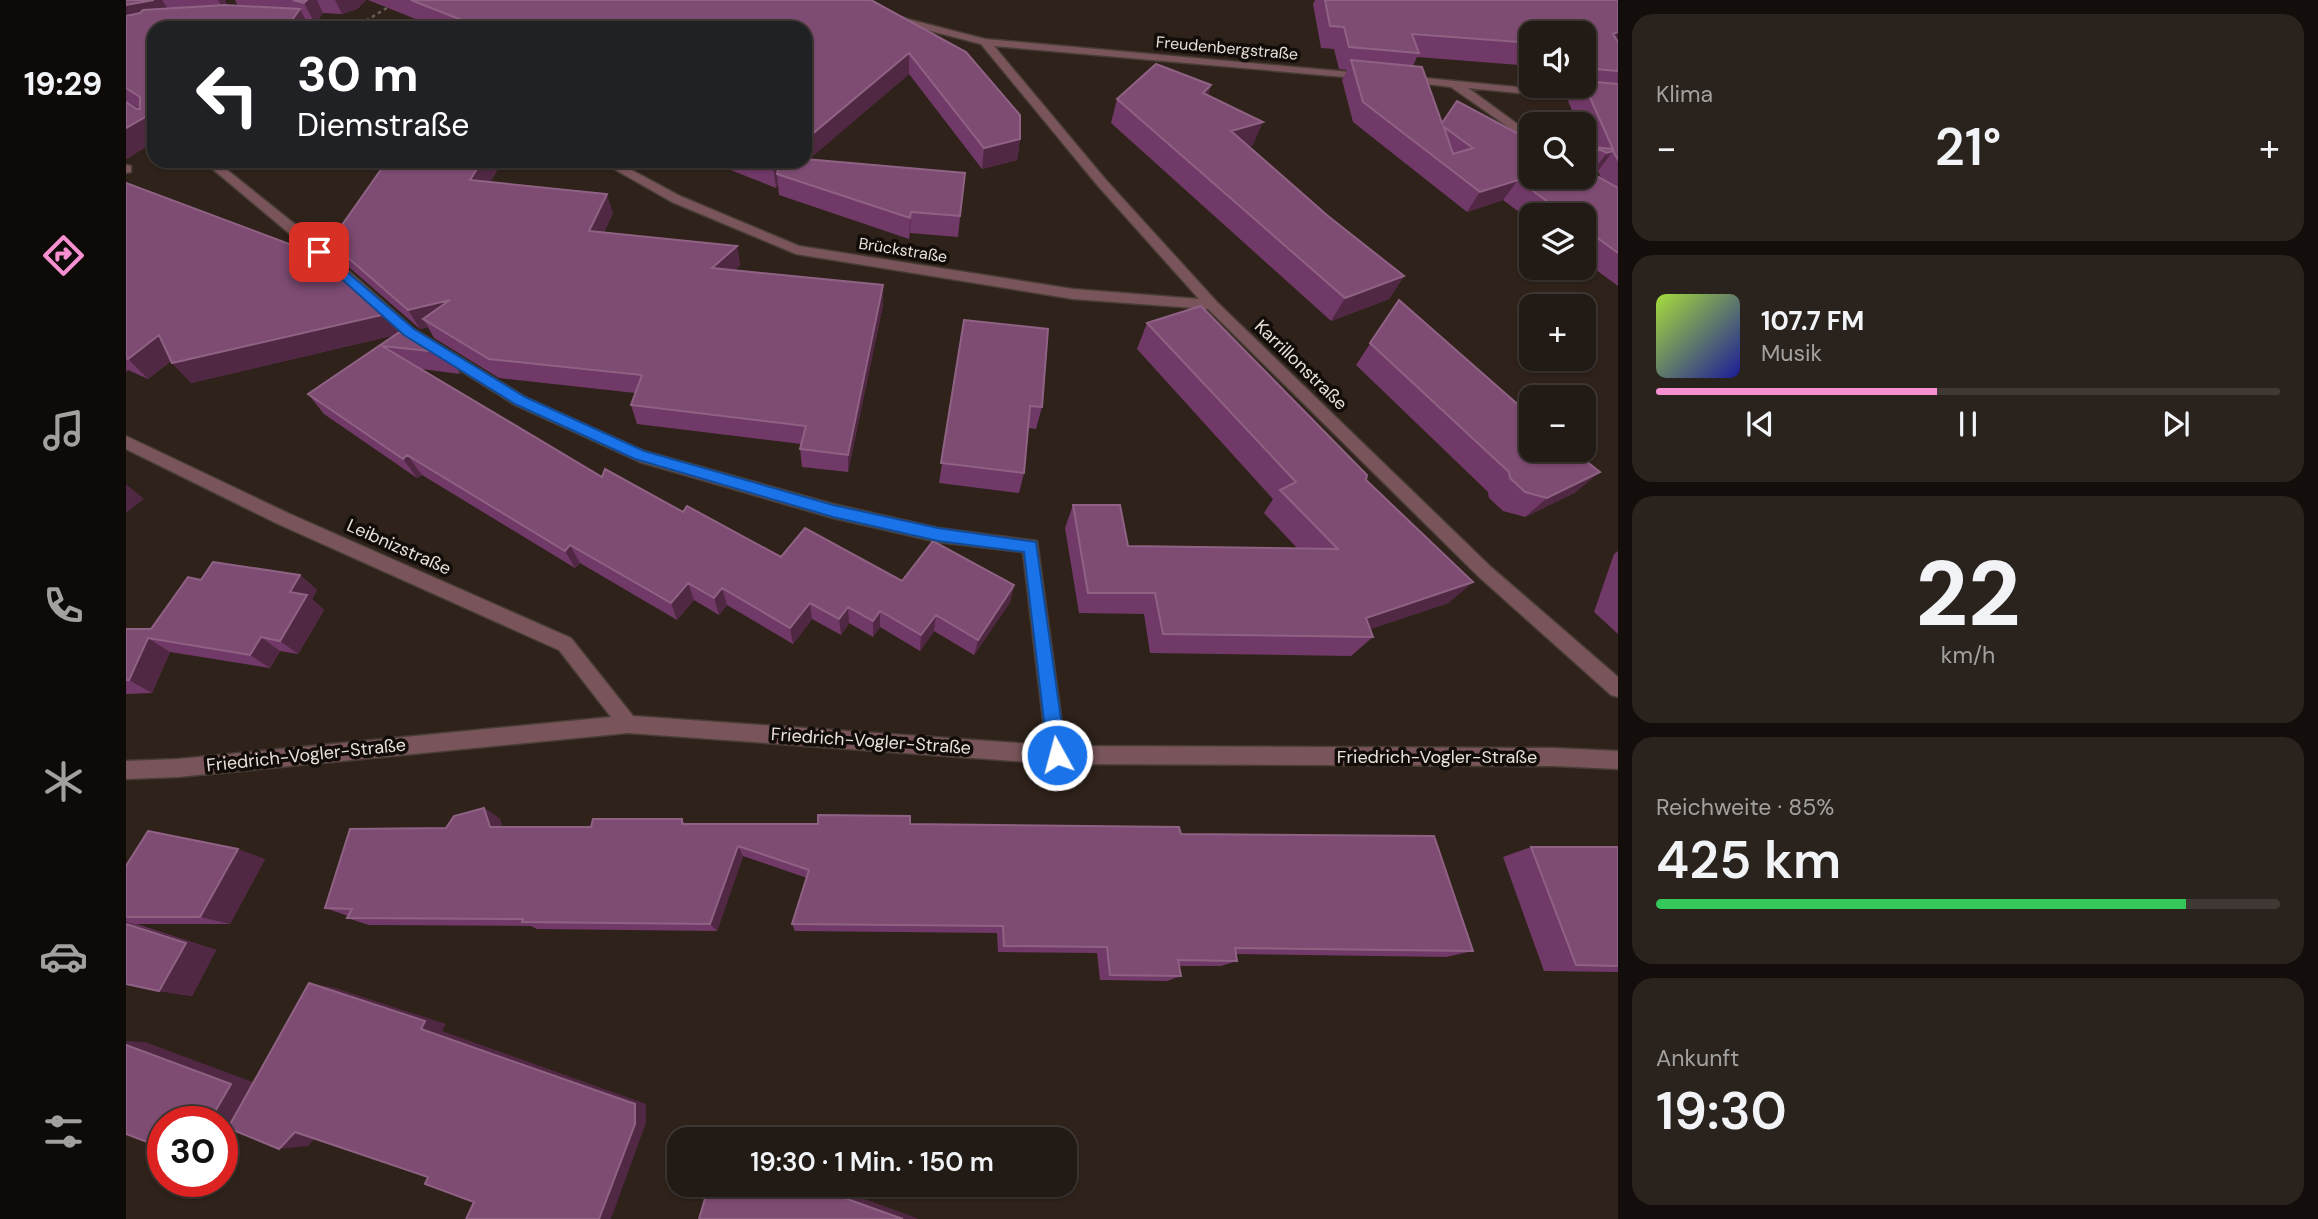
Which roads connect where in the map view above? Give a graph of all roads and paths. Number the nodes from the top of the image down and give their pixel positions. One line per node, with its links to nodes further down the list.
1 (400, 0): 3 (path)
2 (876, 12): 4 (street, Freudenbergstraße)
3 (366, 21)
4 (985, 42): 5 (street, Freudenbergstraße); 12 (street, Karrillonstraße)
5 (1384, 78)
6 (1398, 79): 7 (street)
7 (1453, 84): 8 (street); 9 (street)
8 (1618, 100)
9 (1519, 131)
10 (218, 168): 16 (street)
11 (619, 168): 12 (street, Brückstraße)
12 (1212, 305): 14 (street, Karrillonstraße)
13 (126, 442): 15 (street, Leibnizstraße)
14 (1618, 689)
15 (628, 724): 16 (street, Friedrich-Vogler-Straße); 18 (street, Friedrich-Vogler-Straße)
16 (1057, 755): 17 (street, Friedrich-Vogler-Straße)
17 (1618, 760)
18 (126, 770)

